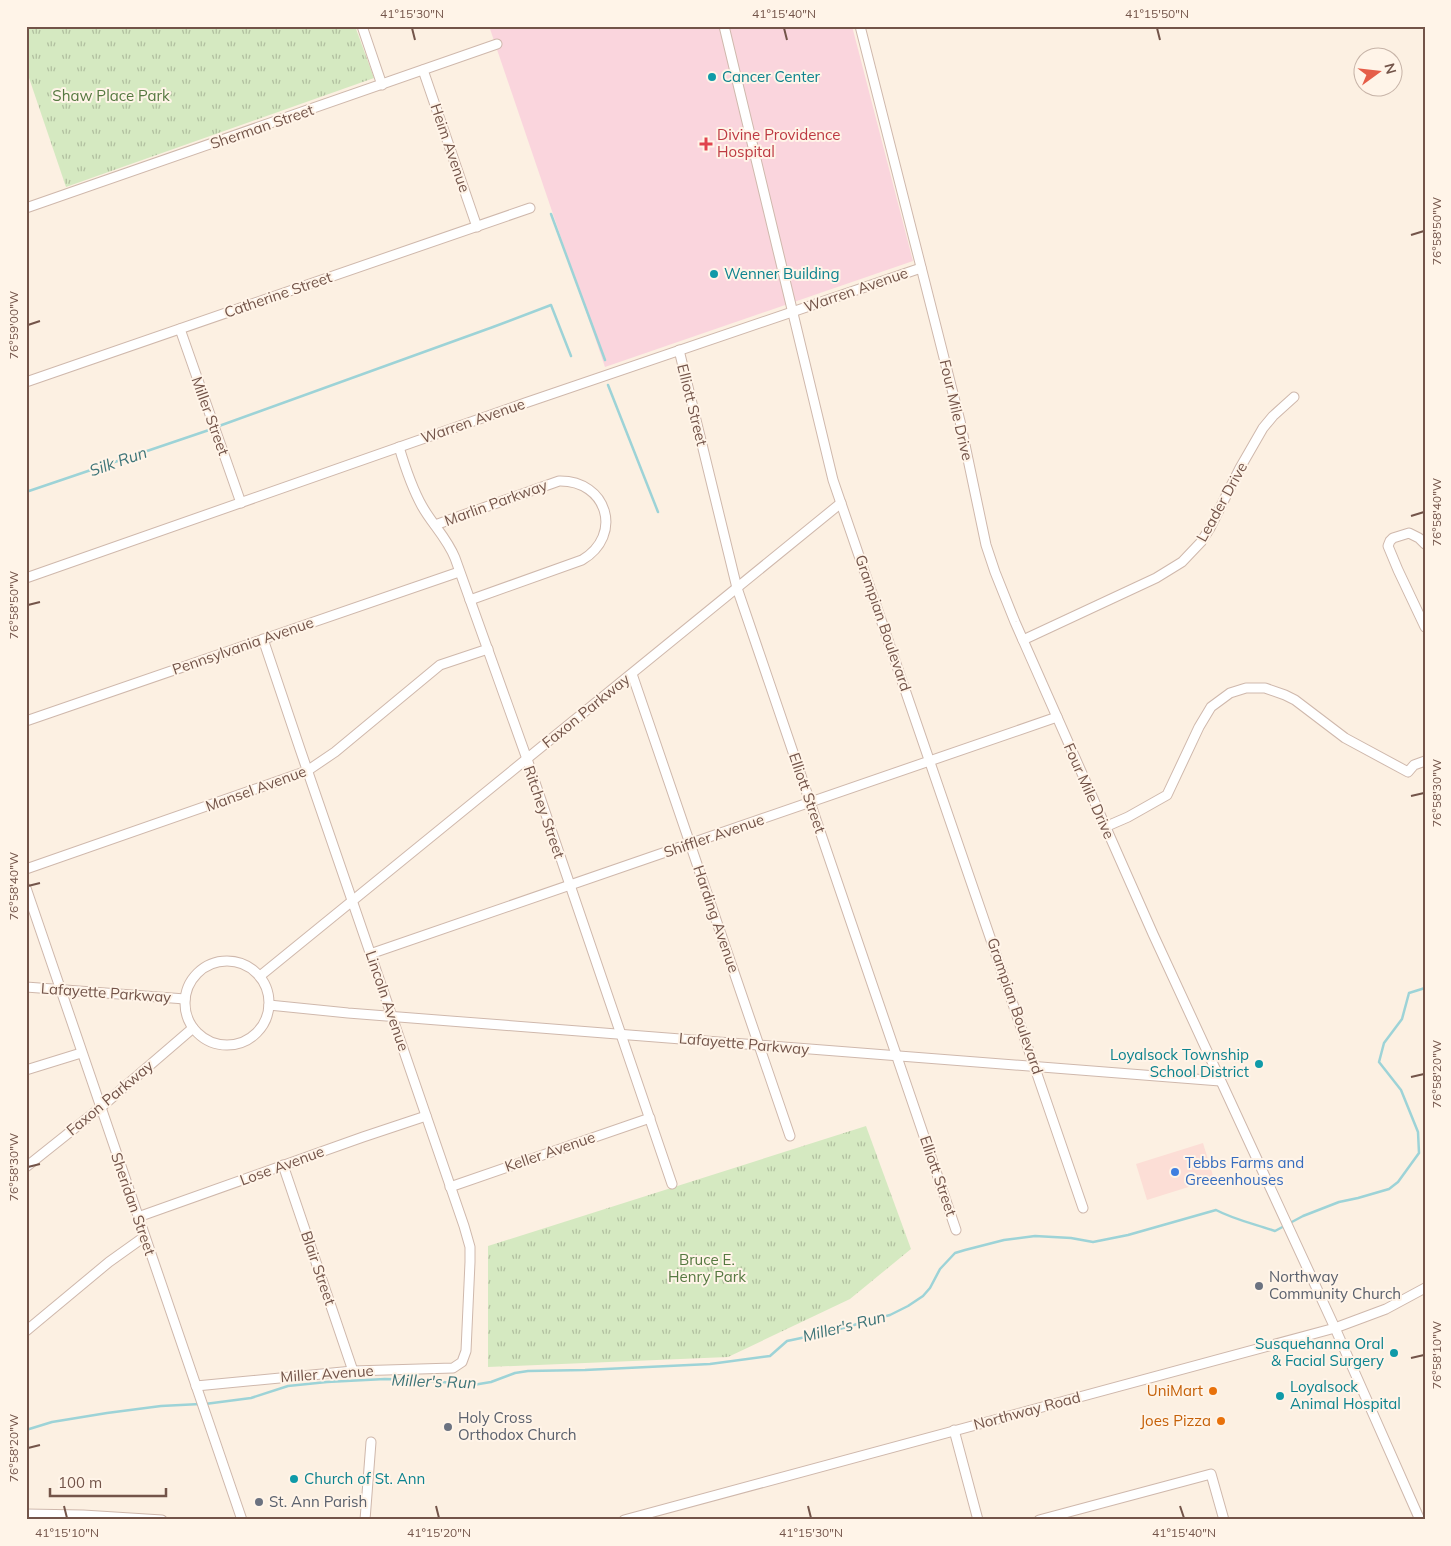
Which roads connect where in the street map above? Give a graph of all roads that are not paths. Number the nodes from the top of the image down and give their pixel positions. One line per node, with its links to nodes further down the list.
1 (362, 26): 6 (street)
2 (724, 26): 11 (street, Grampian Boulevard)
3 (860, 26): 10 (street, Four Mile Drive)
4 (497, 44): 5 (street, Sherman Street)
5 (423, 70): 6 (street, Sherman Street); 9 (street, Heim Avenue)
6 (382, 85): 7 (street, Sherman Street)
7 (26, 208)
8 (530, 208): 9 (street, Catherine Street)
9 (477, 227): 12 (street, Catherine Street)
10 (921, 268): 11 (street, Warren Avenue); 27 (street, Four Mile Drive)
11 (793, 311): 13 (street, Warren Avenue); 18 (street, Grampian Boulevard)
12 (180, 329): 14 (street, Catherine Street); 17 (street, Miller Street)
13 (679, 350): 16 (street, Warren Avenue); 23 (street, Elliott Street)
14 (26, 382)
15 (1294, 397): 27 (street, Leader Drive)
16 (399, 447): 17 (street, Warren Avenue); 19 (street, Ritchey Street)
17 (241, 503): 22 (street, Warren Avenue)
18 (841, 503): 23 (street, Faxon Parkway); 33 (street, Grampian Boulevard)
19 (435, 525): 21 (street, Ritchey Street); 24 (street, Marlin Parkway)
20 (1425, 544): 25 (street)
21 (459, 572): 24 (street, Ritchey Street); 26 (street, Pennsylvania Avenue)
22 (26, 578)
23 (737, 588): 29 (street, Faxon Parkway); 36 (street, Elliott Street)
24 (470, 600): 28 (street, Ritchey Street)
25 (1425, 627)
26 (263, 639): 31 (street, Pennsylvania Avenue); 35 (street, Lincoln Avenue)
27 (1023, 640): 30 (street, Four Mile Drive)
28 (488, 649): 32 (street, Ritchey Street); 35 (street, Mansel Avenue)
29 (632, 674): 32 (street, Faxon Parkway); 38 (street, Harding Avenue)
30 (1057, 717): 33 (street, Shiffler Avenue); 37 (street, Four Mile Drive)
31 (26, 721)
32 (527, 759): 40 (street, Ritchey Street); 42 (street, Faxon Parkway)
33 (930, 761): 36 (street, Shiffler Avenue); 55 (street, Grampian Boulevard)
34 (1425, 761): 37 (street)
35 (307, 772): 39 (street, Mansel Avenue); 42 (street, Lincoln Avenue)
36 (810, 803): 38 (street, Shiffler Avenue); 54 (street, Elliott Street)
37 (1105, 827): 57 (street, Four Mile Drive)
38 (690, 844): 40 (street, Shiffler Avenue); 52 (street, Harding Avenue)
39 (26, 869)
40 (569, 886): 43 (street, Shiffler Avenue); 51 (street, Ritchey Street)
41 (26, 888): 46 (street, Sheridan Street)
42 (352, 901): 43 (street, Lincoln Avenue); 44 (street, Faxon Parkway)
43 (370, 954): 49 (street, Lincoln Avenue)
44 (260, 976): 47 (street); 48 (street)
45 (26, 987): 46 (street, Lafayette Parkway)
46 (61, 990): 47 (street, Lafayette Parkway); 53 (street, Sheridan Street)
47 (185, 999): 50 (street)
48 (269, 1005): 49 (street, Lafayette Parkway); 50 (street)
49 (392, 1016): 51 (street, Lafayette Parkway); 59 (street, Lincoln Avenue)
50 (193, 1028): 58 (street, Faxon Parkway)
51 (621, 1034): 52 (street, Lafayette Parkway); 60 (street, Ritchey Street)
52 (759, 1045): 54 (street, Lafayette Parkway); 61 (street, Harding Avenue)
53 (82, 1053): 56 (street); 58 (street, Sheridan Street)
54 (897, 1056): 55 (street, Lafayette Parkway); 68 (street, Elliott Street)
55 (1036, 1067): 57 (street, Lafayette Parkway); 66 (street, Grampian Boulevard)
56 (26, 1070)
57 (1220, 1080): 71 (street, Four Mile Drive)
58 (100, 1108): 63 (street, Faxon Parkway); 67 (street, Sheridan Street)
59 (426, 1116): 62 (street, Lose Avenue); 65 (street, Lincoln Avenue)
60 (650, 1118): 64 (street, Ritchey Street); 65 (street, Keller Avenue)
61 (790, 1136)
62 (284, 1165): 67 (street, Lose Avenue); 74 (street, Blair Street)
63 (26, 1167)
64 (672, 1184)
65 (450, 1187): 73 (street, Lincoln Avenue)
66 (1083, 1208)
67 (138, 1217): 69 (street, Sheridan Street)
68 (956, 1230)
69 (144, 1237): 72 (street); 75 (street, Sheridan Street)
70 (1425, 1288): 71 (street, Northway Road)
71 (1335, 1328): 76 (street, Northway Road); 87 (street, Four Mile Drive)
72 (26, 1331)
73 (457, 1366): 74 (street, Miller Avenue)
74 (353, 1371): 75 (street, Miller Avenue)
75 (196, 1386): 81 (street, Sheridan Street)
76 (954, 1430): 79 (street, Northway Road); 84 (street)
77 (371, 1442): 82 (street)
78 (26, 1514): 80 (street)
79 (646, 1517): 83 (street, Northway Road)
80 (162, 1520)
81 (242, 1520)
82 (365, 1520)
83 (624, 1520)
84 (978, 1520)
85 (1039, 1520): 86 (street)
86 (1224, 1520)
87 (1420, 1520)

